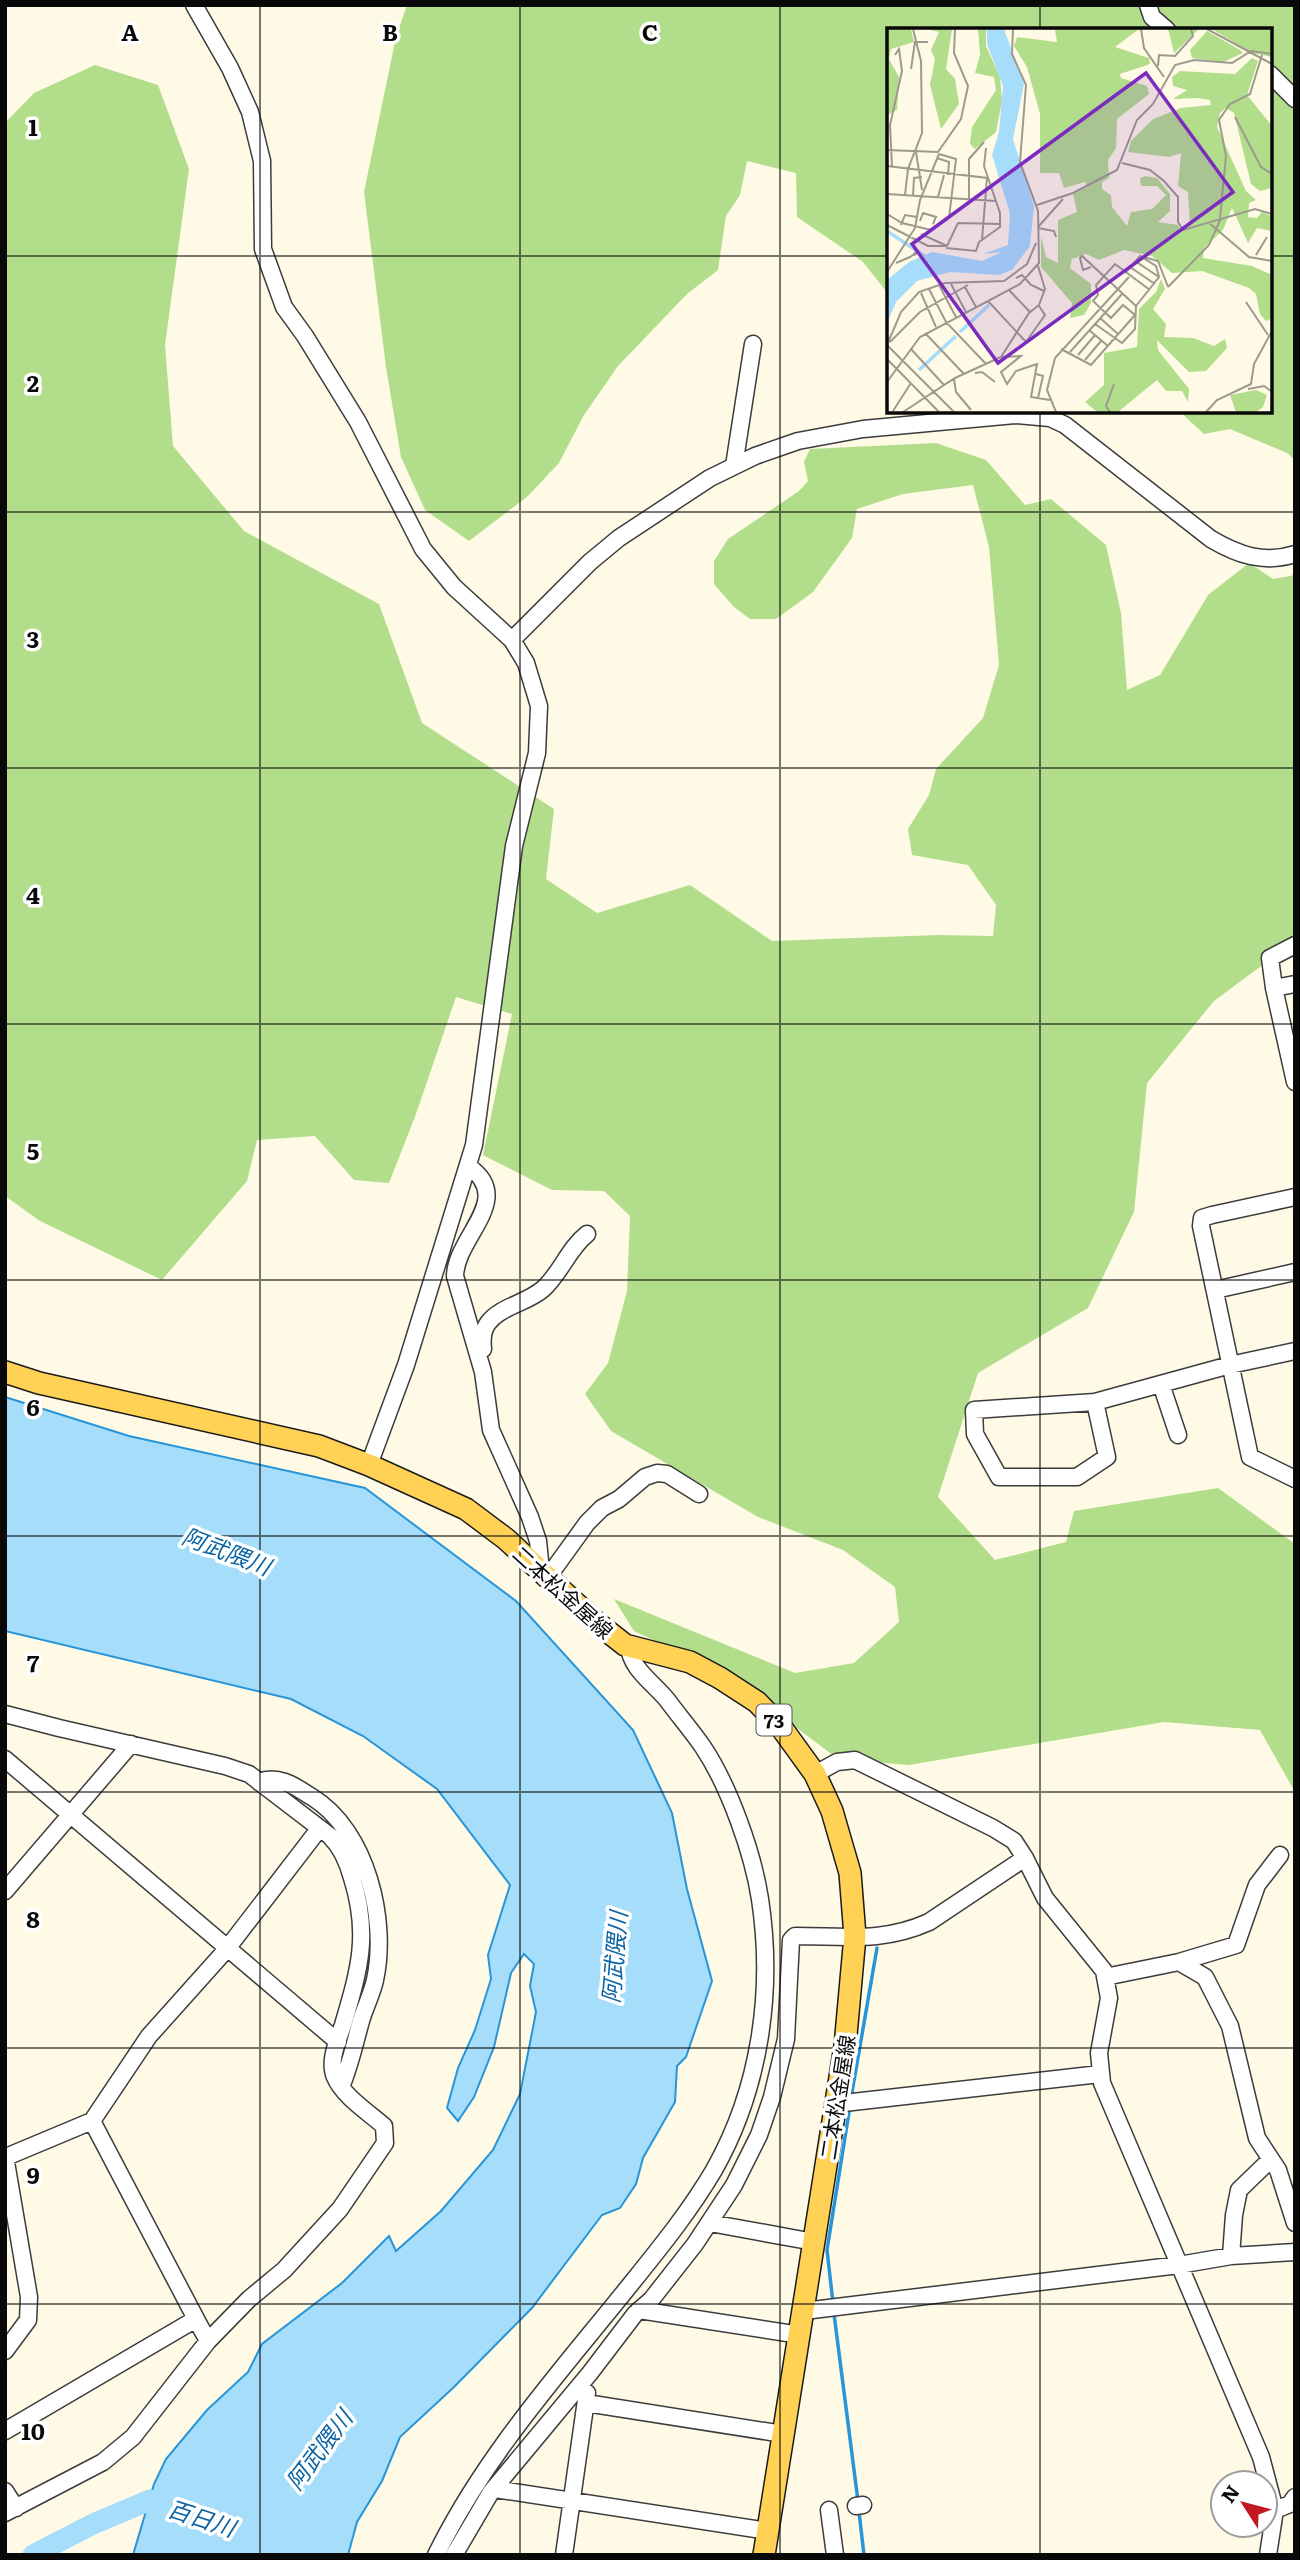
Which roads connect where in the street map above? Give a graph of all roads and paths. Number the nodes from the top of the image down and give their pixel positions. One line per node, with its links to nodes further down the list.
1 (194, 5): 9 (street)
2 (1147, 5): 3 (street)
3 (1165, 28)
4 (1272, 76): 5 (street)
5 (1295, 99)
6 (753, 344): 7 (street)
7 (734, 466): 8 (street); 9 (street)
8 (1295, 554)
9 (512, 640): 15 (street)
10 (1295, 945): 12 (street)
11 (1295, 984): 12 (street)
12 (1274, 988): 13 (street)
13 (1292, 1053): 14 (street)
14 (1295, 1082)
15 (468, 1166): 21 (street); 27 (street)
16 (1295, 1197): 19 (street)
17 (587, 1234): 21 (street)
18 (1295, 1272): 19 (street)
19 (1215, 1290): 22 (street)
20 (1295, 1351): 22 (street)
21 (482, 1365): 30 (street)
22 (1230, 1365): 24 (street); 28 (street)
23 (5, 1372): 27 (main road, 二本松金屋線 / 73)
24 (1161, 1384): 25 (street); 26 (street)
25 (1095, 1402): 25 (street)
26 (1178, 1435)
27 (369, 1465): 30 (main road, 二本松金屋線 / 73)
28 (1295, 1479)
29 (699, 1494): 30 (street)
30 (544, 1574): 31 (main road, 二本松金屋線 / 73)
31 (629, 1646): 35 (main road, 二本松金屋線 / 73); 78 (street)
32 (5, 1714): 33 (street)
33 (131, 1744): 36 (street); 37 (street)
34 (5, 1759): 37 (street)
35 (815, 1774): 40 (street); 42 (main road, 二本松金屋線 / 73)
36 (259, 1782): 38 (street); 48 (street)
37 (71, 1815): 41 (street); 43 (street)
38 (320, 1829): 43 (street); 46 (street)
39 (1280, 1855): 44 (street)
40 (1025, 1858): 42 (street); 45 (street)
41 (5, 1891)
42 (855, 1936): 49 (main road, 二本松金屋線 / 73); 53 (street)
43 (226, 1950): 46 (street); 50 (street)
44 (1179, 1962): 45 (street); 52 (street)
45 (1105, 1977): 47 (street)
46 (338, 2042): 48 (street)
47 (1100, 2074): 49 (street); 58 (street)
48 (341, 2087): 63 (street)
49 (844, 2103): 55 (main road, 二本松金屋線 / 73)
50 (92, 2121): 51 (street); 61 (street)
51 (6, 2157): 64 (street)
52 (1270, 2160): 54 (street); 57 (street)
53 (709, 2223): 55 (street); 59 (street)
54 (1295, 2223)
55 (814, 2242): 60 (main road, 二本松金屋線 / 73)
56 (1295, 2252): 57 (street)
57 (1231, 2256): 58 (street)
58 (1179, 2265): 60 (street); 69 (street)
59 (639, 2310): 62 (street); 65 (street)
60 (804, 2311): 62 (main road, 二本松金屋線 / 73)
61 (197, 2319): 63 (street); 67 (street)
62 (800, 2335): 68 (main road, 二本松金屋線 / 73)
63 (208, 2341): 76 (street)
64 (5, 2351)
65 (590, 2373): 66 (street); 70 (street)
66 (586, 2403): 68 (street); 73 (street)
67 (5, 2431)
68 (783, 2434): 77 (main road, 二本松金屋線 / 73)
69 (1264, 2469)
70 (495, 2488): 73 (street); 79 (street)
71 (5, 2491): 76 (street)
72 (1295, 2497): 74 (street)
73 (572, 2500): 77 (street); 80 (street)
74 (1279, 2508)
75 (830, 2510): 82 (street)
76 (11, 2511)
77 (768, 2531): 81 (main road, 二本松金屋線 / 73)
78 (436, 2555)
79 (454, 2555)
80 (564, 2555)
81 (764, 2555)
82 (835, 2555)

